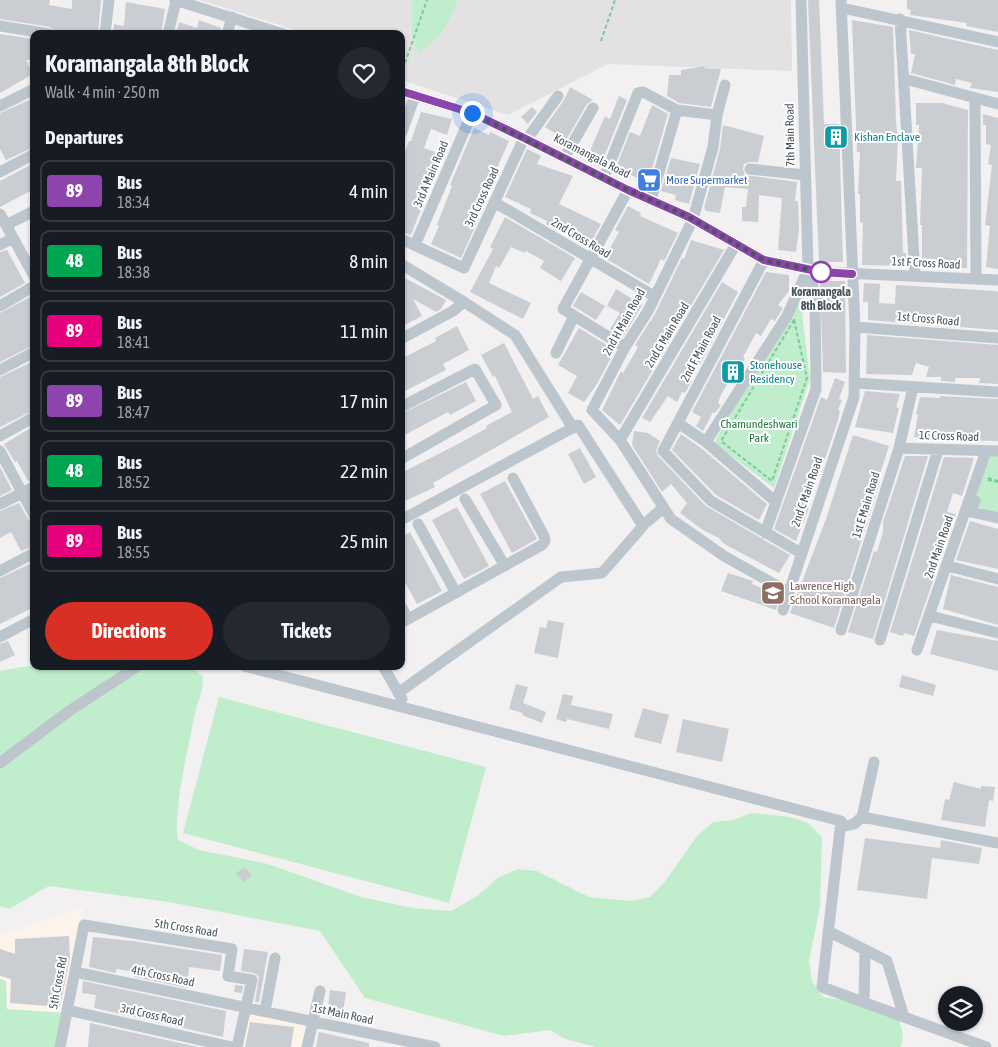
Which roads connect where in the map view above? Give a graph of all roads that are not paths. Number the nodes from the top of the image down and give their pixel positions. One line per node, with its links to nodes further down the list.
1 (109, 0): 8 (street)
2 (175, 0): 5 (street); 9 (street)
3 (801, 0): 33 (street, 7th Main Road)
4 (842, 4): 6 (street); 52 (street, 2nd C Main Road)
5 (232, 16): 10 (street); 11 (street)
6 (900, 20): 13 (street); 14 (street)
7 (0, 26): 12 (street)
8 (105, 30)
9 (169, 30)
10 (228, 30)
11 (272, 30)
12 (30, 31)
13 (998, 42)
14 (905, 79): 20 (street); 53 (street)
15 (725, 85): 26 (street, 2nd H Main Road)
16 (30, 91): 22 (street)
17 (405, 92): 18 (street, Koramangala Road)
18 (415, 96): 25 (street, Koramangala Road); 27 (street)
19 (558, 96): 28 (street, 3rd Cross Road)
20 (975, 98): 21 (street); 54 (street)
21 (998, 104)
22 (0, 106)
23 (593, 108): 30 (street)
24 (677, 110): 26 (street); 34 (street); 36 (street)
25 (472, 113): 28 (street, Koramangala Road); 46 (street, 3rd A Main Road)
26 (717, 115): 40 (street, 2nd H Main Road)
27 (405, 123)
28 (526, 138): 30 (street, Koramangala Road); 37 (street, 3rd Cross Road)
29 (30, 156): 32 (street)
30 (564, 158): 34 (street, Koramangala Road)
31 (750, 169): 33 (street)
32 (0, 172)
33 (805, 175): 51 (street, 7th Main Road)
34 (604, 178): 35 (street, Koramangala Road)
35 (628, 190): 36 (street, Koramangala Road); 47 (street)
36 (651, 200): 40 (street, Koramangala Road)
37 (494, 202): 46 (street, 3rd Cross Road); 47 (street, 2nd Cross Road)
38 (30, 213): 41 (street)
39 (0, 214): 41 (street)
40 (693, 219): 44 (street, Koramangala Road); 57 (street, 2nd H Main Road)
41 (6, 225): 42 (street)
42 (13, 238): 45 (street); 49 (street)
43 (405, 241): 46 (street)
44 (736, 244): 48 (street, Koramangala Road); 76 (street, 2nd G Main Road)
45 (0, 245)
46 (415, 245)
47 (588, 259): 57 (street, 2nd Cross Road); 60 (street)
48 (764, 260): 51 (street, Koramangala Road); 73 (street, 2nd F Main Road)
49 (30, 262)
50 (405, 266): 58 (street)
51 (808, 269): 52 (street, Koramangala Road); 77 (street); 88 (street)
52 (852, 274): 53 (street, 1st F Cross Road); 61 (street, 2nd C Main Road)
53 (915, 275): 54 (street, 1st F Cross Road)
54 (976, 279): 55 (street, 1st F Cross Road)
55 (998, 280)
56 (30, 288): 59 (street)
57 (654, 296): 64 (street, 2nd H Main Road)
58 (464, 302): 62 (street); 74 (street)
59 (0, 306)
60 (574, 316): 64 (street); 65 (street)
61 (855, 327): 63 (street, 1st Cross Road); 68 (street, 2nd C Main Road)
62 (405, 337)
63 (998, 338)
64 (625, 347): 76 (street, 2nd H Main Road)
65 (556, 352)
66 (30, 354): 67 (street)
67 (0, 370)
68 (855, 383): 69 (street); 99 (street, 2nd C Main Road)
69 (913, 388): 70 (street); 78 (street, 1st E Main Road)
70 (998, 392)
71 (405, 405): 83 (street)
72 (30, 419): 75 (street)
73 (678, 423): 77 (street); 98 (street, 2nd F Main Road)
74 (573, 428): 93 (street); 119 (street)
75 (0, 436)
76 (620, 440): 91 (street, 2nd H Main Road)
77 (706, 442): 88 (street)
78 (899, 448): 79 (street, 1C Cross Road); 111 (street, 1st E Main Road)
79 (938, 450): 80 (street, 1C Cross Road); 114 (street)
80 (992, 451): 92 (street, 2nd Main Road)
81 (0, 452): 86 (street)
82 (998, 456): 94 (street)
83 (405, 457)
84 (513, 478): 101 (street)
85 (30, 488): 86 (street)
86 (22, 493): 89 (street); 90 (street)
87 (465, 499): 101 (street)
88 (776, 502): 98 (street)
89 (0, 504)
90 (30, 508)
91 (663, 508): 95 (street); 105 (street, 2nd H Main Road)
92 (965, 516): 96 (street); 102 (street, 2nd Main Road)
93 (405, 518)
94 (998, 518)
95 (648, 521)
96 (998, 523)
97 (418, 524): 106 (street)
98 (765, 533): 99 (street)
99 (801, 553): 105 (street, 2nd C Main Road)
100 (30, 555): 103 (street)
101 (505, 566): 106 (street)
102 (948, 566): 104 (street); 108 (street, 2nd Main Road)
103 (0, 571)
104 (998, 579)
105 (788, 592): 107 (street, 2nd C Main Road)
106 (456, 593): 109 (street)
107 (783, 610)
108 (930, 616): 112 (street); 115 (street, 2nd Main Road)
109 (405, 621)
110 (30, 622): 113 (street)
111 (842, 630)
112 (998, 633)
113 (0, 637)
114 (880, 640)
115 (917, 650)
116 (132, 670): 122 (street)
117 (259, 670): 120 (street)
118 (385, 670): 119 (street)
119 (398, 693): 120 (street)
120 (407, 709): 124 (street)
121 (874, 762): 123 (street)
122 (0, 763)
123 (862, 817): 124 (street); 125 (street)
124 (841, 827): 127 (street)
125 (998, 843)
126 (84, 925): 130 (street, 5th Cross Rd); 133 (street, 5th Cross Road)
127 (828, 931): 128 (street); 132 (street)
128 (864, 950): 132 (street); 136 (street)
129 (275, 958): 135 (street)
130 (75, 972): 133 (street, 4th Cross Road); 134 (street, 5th Cross Rd)
131 (320, 991): 137 (street)
132 (864, 1002): 136 (street)
133 (246, 1007): 135 (street, 1st Main Road); 140 (street)
134 (67, 1010): 138 (street, 5th Cross Rd); 139 (street, 3rd Cross Road)
135 (265, 1012): 137 (street, 1st Main Road)
136 (904, 1017): 143 (street)
137 (313, 1022): 141 (street); 142 (street, 1st Main Road)
138 (60, 1047)
139 (232, 1047)
140 (237, 1047)
141 (307, 1047)
142 (436, 1047)
143 (986, 1047)

